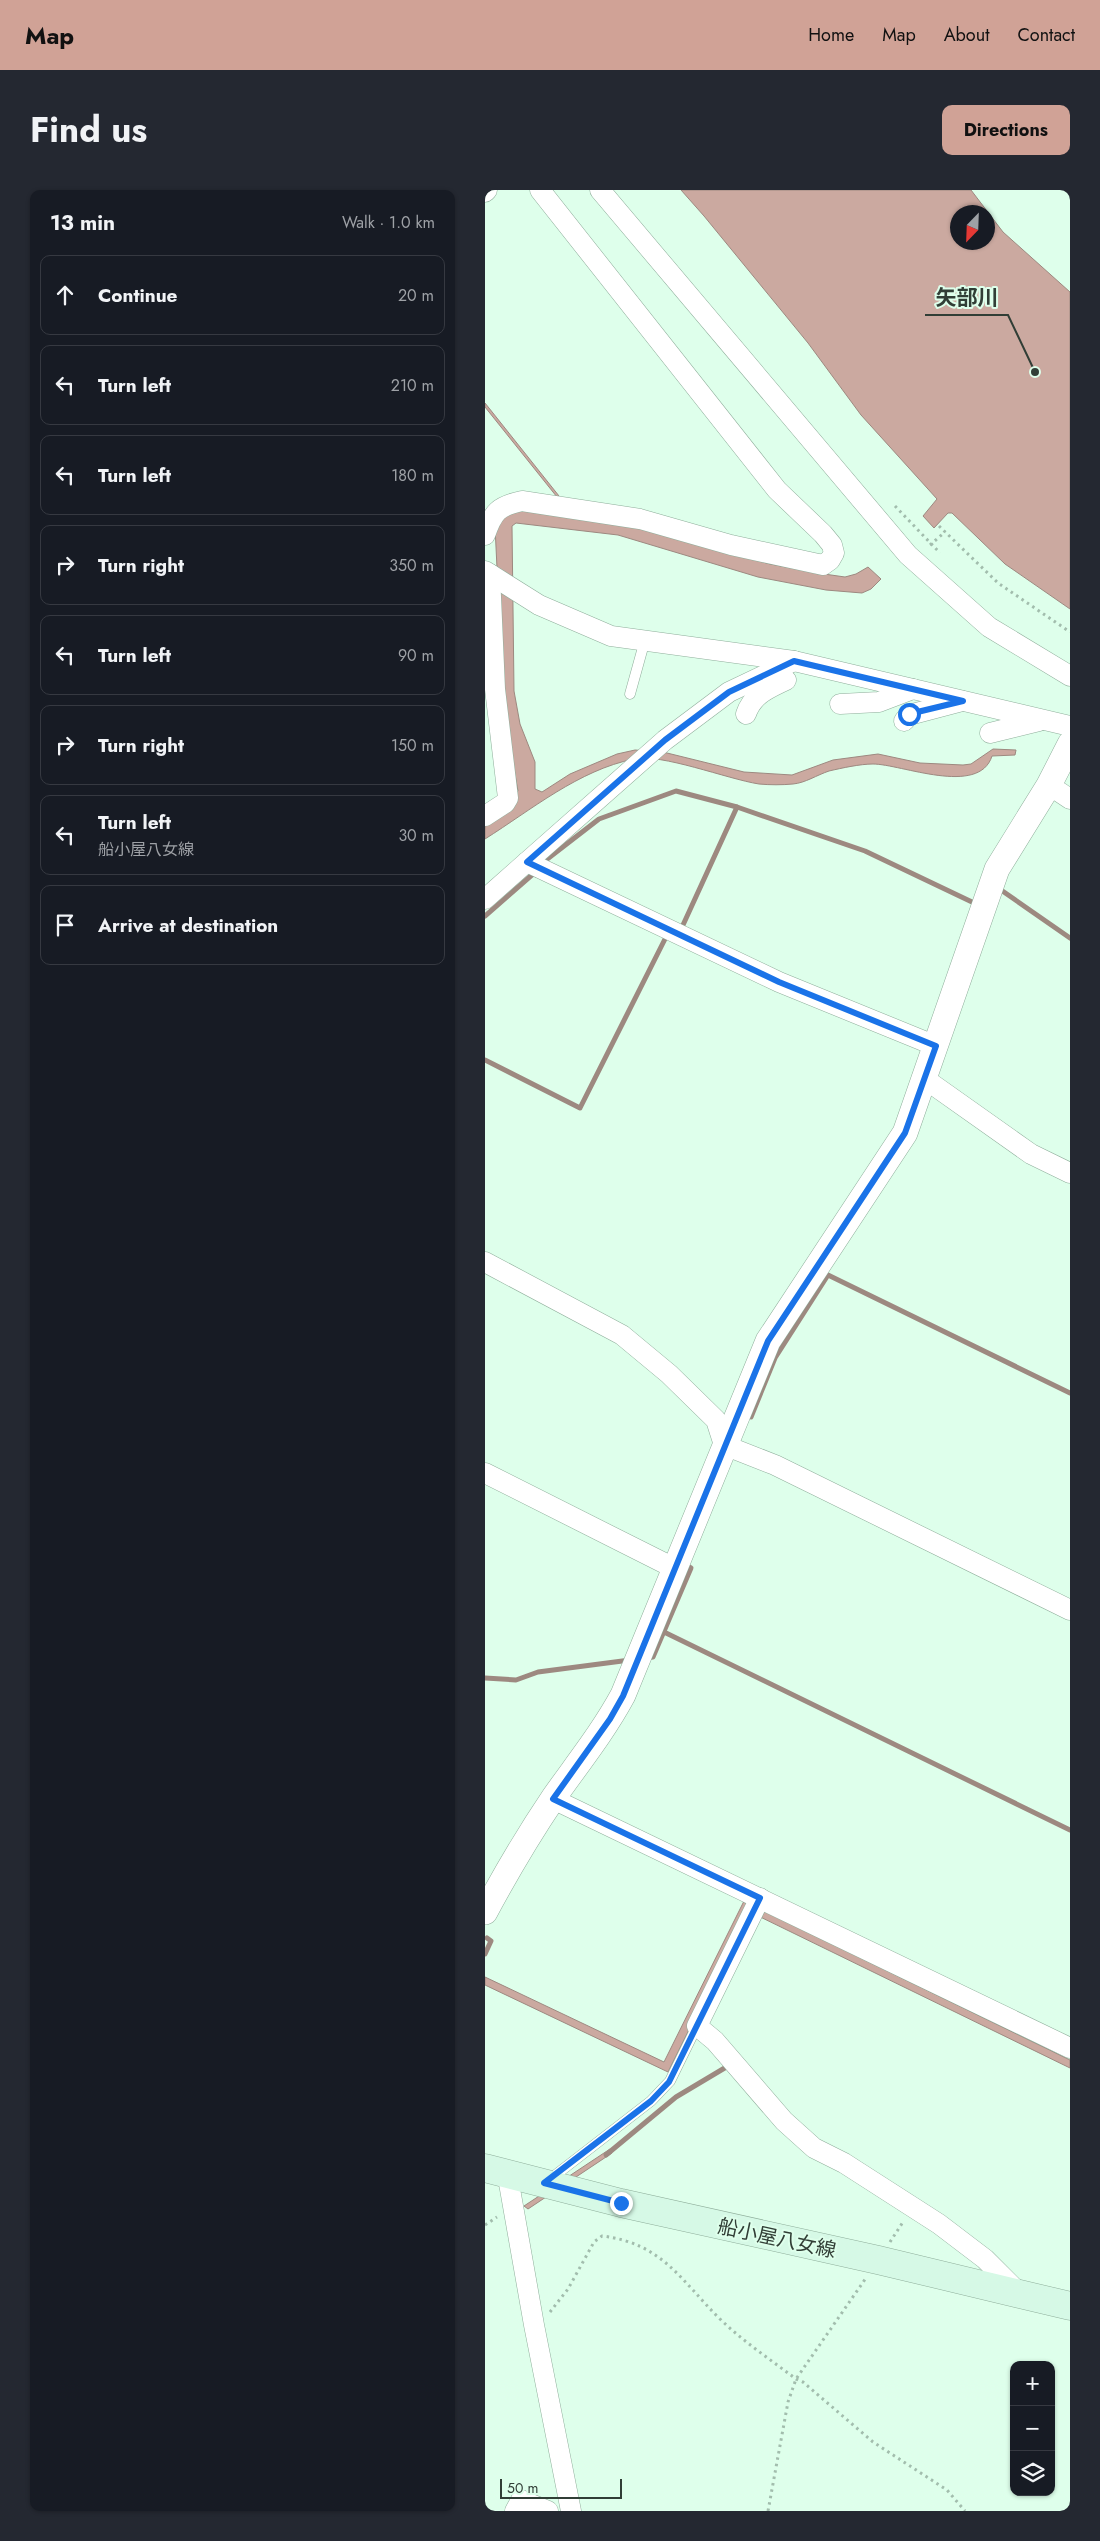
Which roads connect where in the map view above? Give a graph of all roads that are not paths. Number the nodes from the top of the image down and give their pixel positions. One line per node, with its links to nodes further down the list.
1 (540, 190): 3 (street)
2 (600, 190): 8 (street)
3 (485, 535)
4 (487, 572): 5 (street); 21 (street)
5 (645, 640): 6 (street); 10 (lane)
6 (794, 661): 7 (street); 22 (street)
7 (817, 667): 9 (street); 13 (street)
8 (1070, 676)
9 (913, 689): 11 (street); 12 (street)
10 (630, 694)
11 (963, 701): 14 (street); 15 (street)
12 (840, 704)
13 (746, 714)
14 (1044, 720): 16 (street); 17 (street)
15 (904, 721)
16 (1070, 726)
17 (990, 733)
18 (1070, 744): 19 (street)
19 (1049, 785): 20 (street); 24 (street)
20 (1070, 799)
21 (485, 816)
22 (527, 862): 23 (street); 24 (street)
23 (485, 899)
24 (936, 1046): 25 (street)
25 (925, 1079): 26 (street); 28 (street)
26 (1070, 1173)
27 (485, 1262): 28 (street)
28 (724, 1445): 30 (street); 31 (street)
29 (485, 1473): 30 (street)
30 (675, 1568): 32 (street)
31 (1070, 1610)
32 (553, 1799): 33 (street); 34 (street)
33 (756, 1906): 35 (street); 36 (street)
34 (485, 1912)
35 (697, 2026): 38 (lane); 39 (street)
36 (1070, 2048)
37 (496, 2170): 38 (main road, 船小屋八女線); 43 (street)
38 (544, 2183): 39 (main road, 船小屋八女線)
39 (1020, 2294): 40 (main road, 船小屋八女線)
40 (1066, 2311)
41 (515, 2511): 42 (street)
42 (548, 2511)
43 (571, 2511)

